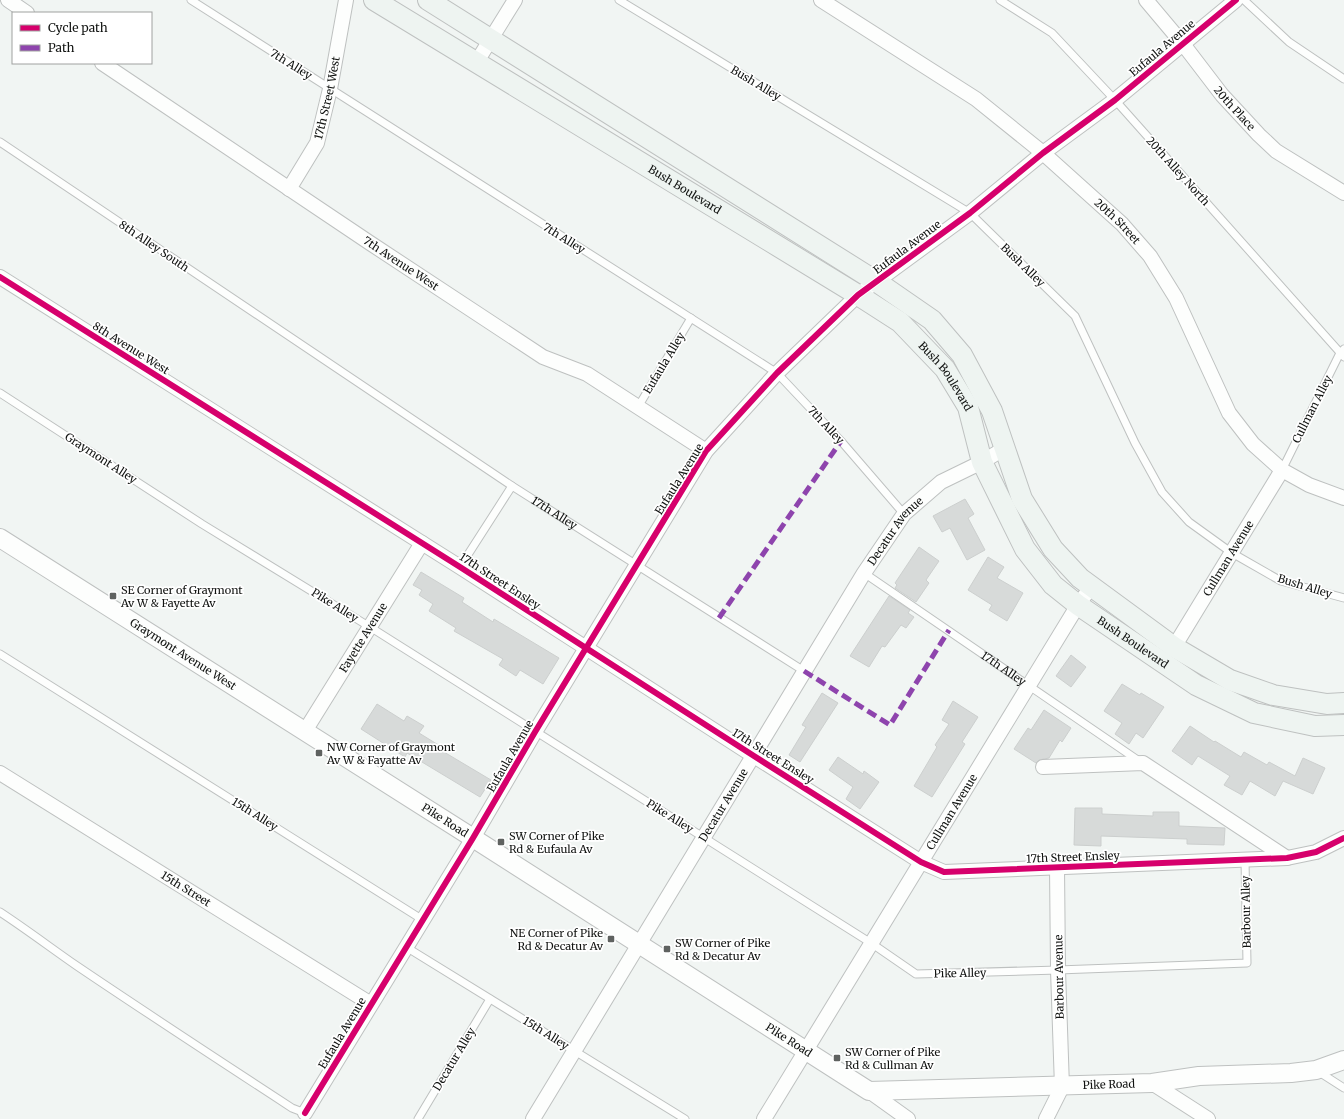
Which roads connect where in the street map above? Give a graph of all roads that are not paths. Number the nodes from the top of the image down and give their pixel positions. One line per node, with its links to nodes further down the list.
1 (8, 0): 13 (street)
2 (191, 0): 19 (lane, 7th Alley)
3 (346, 0): 19 (street, 17th Street West)
4 (374, 0): 16 (main road, Bush Boulevard)
5 (428, 0): 14 (main road, Bush Boulevard)
6 (515, 0): 14 (street)
7 (619, 0): 25 (lane, Bush Alley)
8 (821, 0): 22 (street, 20th Street)
9 (1000, 0): 20 (lane, 20th Alley North)
10 (1146, 0): 15 (street, 20th Place)
11 (1236, 0): 15 (street, Eufaula Avenue)
12 (1244, 0): 18 (lane)
13 (26, 12)
14 (491, 39): 16 (street); 27 (main road, Bush Boulevard)
15 (1184, 44): 20 (street, Eufaula Avenue); 24 (street, 20th Place)
16 (476, 63): 28 (main road, Bush Boulevard)
17 (103, 64): 23 (street, 7th Avenue West)
18 (1344, 79)
19 (330, 89): 23 (street, 17th Street West); 29 (lane, 7th Alley)
20 (1115, 100): 22 (street, Eufaula Avenue); 31 (lane, 20th Alley North)
21 (0, 142): 30 (lane, 8th Alley South)
22 (1043, 153): 25 (street, Eufaula Avenue); 39 (street, 20th Street)
23 (290, 189): 34 (street, 7th Avenue West)
24 (1344, 193)
25 (970, 213): 27 (street, Eufaula Avenue); 46 (lane, Bush Alley)
26 (0, 277): 35 (street, 8th Avenue West)
27 (877, 282): 28 (street, Eufaula Avenue); 36 (main road, Bush Boulevard)
28 (858, 295): 32 (street, Eufaula Avenue); 38 (main road, Bush Boulevard)
29 (691, 318): 32 (lane, 7th Alley); 34 (lane, Eufaula Alley)
30 (307, 350): 40 (lane, 17th Alley)
31 (1343, 353): 39 (lane, Cullman Alley)
32 (777, 373): 37 (street, Eufaula Avenue); 42 (lane, 7th Alley)
33 (0, 393): 43 (lane, Graymont Alley)
34 (638, 407): 37 (street, 7th Avenue West)
35 (252, 436): 45 (street, 17th Street Ensley)
36 (1005, 448): 38 (street, Decatur Avenue); 50 (main road, Bush Boulevard)
37 (706, 451): 47 (street, Eufaula Avenue)
38 (982, 462): 42 (street, Decatur Avenue); 52 (main road, Bush Boulevard)
39 (1282, 470): 41 (street, 20th Street); 46 (street, Cullman Avenue)
40 (512, 486): 47 (lane, 17th Alley); 48 (lane)
41 (1344, 498)
42 (904, 514): 49 (street, Decatur Avenue)
43 (202, 524): 53 (lane, Pike Alley)
44 (0, 538): 61 (street, Graymont Avenue West)
45 (422, 543): 48 (street, 17th Street Ensley); 53 (street, Fayette Avenue)
46 (1232, 553): 51 (lane, Bush Alley); 54 (street, Cullman Avenue)
47 (637, 566): 55 (street, Eufaula Avenue); 57 (lane, 17th Alley)
48 (460, 567): 55 (street, 17th Street Ensley)
49 (864, 573): 57 (street, Decatur Avenue); 58 (lane, 17th Alley)
50 (1091, 587): 52 (street, Cullman Avenue); 54 (main road, Bush Boulevard)
51 (1344, 598)
52 (1078, 605): 58 (street, Cullman Avenue); 60 (main road, Bush Boulevard)
53 (370, 627): 61 (street, Fayette Avenue); 62 (lane, Pike Alley)
54 (1174, 647): 59 (main road, Bush Boulevard)
55 (587, 649): 62 (street, Eufaula Avenue); 63 (street, 17th Street Ensley)
56 (0, 654): 75 (lane, 15th Alley)
57 (804, 671): 63 (street, Decatur Avenue)
58 (1029, 685): 64 (lane, 17th Alley); 72 (street, Cullman Avenue)
59 (1344, 702)
60 (1344, 725)
61 (305, 731): 67 (street, Pike Road)
62 (535, 732): 67 (street, Eufaula Avenue); 68 (lane, Pike Alley)
63 (754, 756): 68 (street, Decatur Avenue); 72 (street, 17th Street Ensley)
64 (1143, 763): 65 (street); 70 (street, 17th Alley)
65 (1043, 767)
66 (0, 773): 82 (street, 15th Street)
67 (474, 838): 75 (street, Eufaula Avenue); 77 (street, Pike Road)
68 (704, 838): 76 (lane, Pike Alley); 77 (street, Decatur Avenue)
69 (1344, 838): 70 (street, 17th Street Ensley)
70 (1288, 858): 71 (street, 17th Street Ensley)
71 (1244, 860): 73 (street, 17th Street Ensley); 79 (lane, Barbour Alley)
72 (921, 862): 73 (street, 17th Street Ensley); 76 (street, Cullman Avenue)
73 (1057, 867): 80 (street, Barbour Avenue)
74 (0, 912): 91 (lane)
75 (423, 920): 78 (street, Eufaula Avenue)
76 (871, 943): 80 (lane, Pike Alley); 84 (street, Cullman Avenue)
77 (639, 944): 83 (street, Decatur Avenue); 84 (street, Pike Road)
78 (406, 948): 81 (lane, 15th Alley); 82 (street, Eufaula Avenue)
79 (1247, 963): 80 (lane, Pike Alley)
80 (1058, 970): 88 (street, Barbour Avenue)
81 (490, 999): 83 (lane, 15th Alley); 92 (lane, Decatur Alley)
82 (371, 1004): 91 (street, Eufaula Avenue)
83 (574, 1051): 93 (street, Decatur Avenue); 94 (lane, 15th Alley)
84 (806, 1051): 90 (street, Pike Road); 95 (street, Cullman Avenue)
85 (1344, 1060): 86 (street, Pike Road)
86 (1316, 1070): 87 (street, Pike Road); 89 (lane)
87 (1152, 1084): 88 (street, Pike Road); 98 (street)
88 (1062, 1087): 90 (street, Pike Road); 97 (street)
89 (1344, 1088)
90 (869, 1092): 96 (street)
91 (305, 1113)
92 (418, 1119)
93 (533, 1119)
94 (685, 1119)
95 (764, 1119)
96 (908, 1119)
97 (1046, 1119)
98 (1208, 1119)

